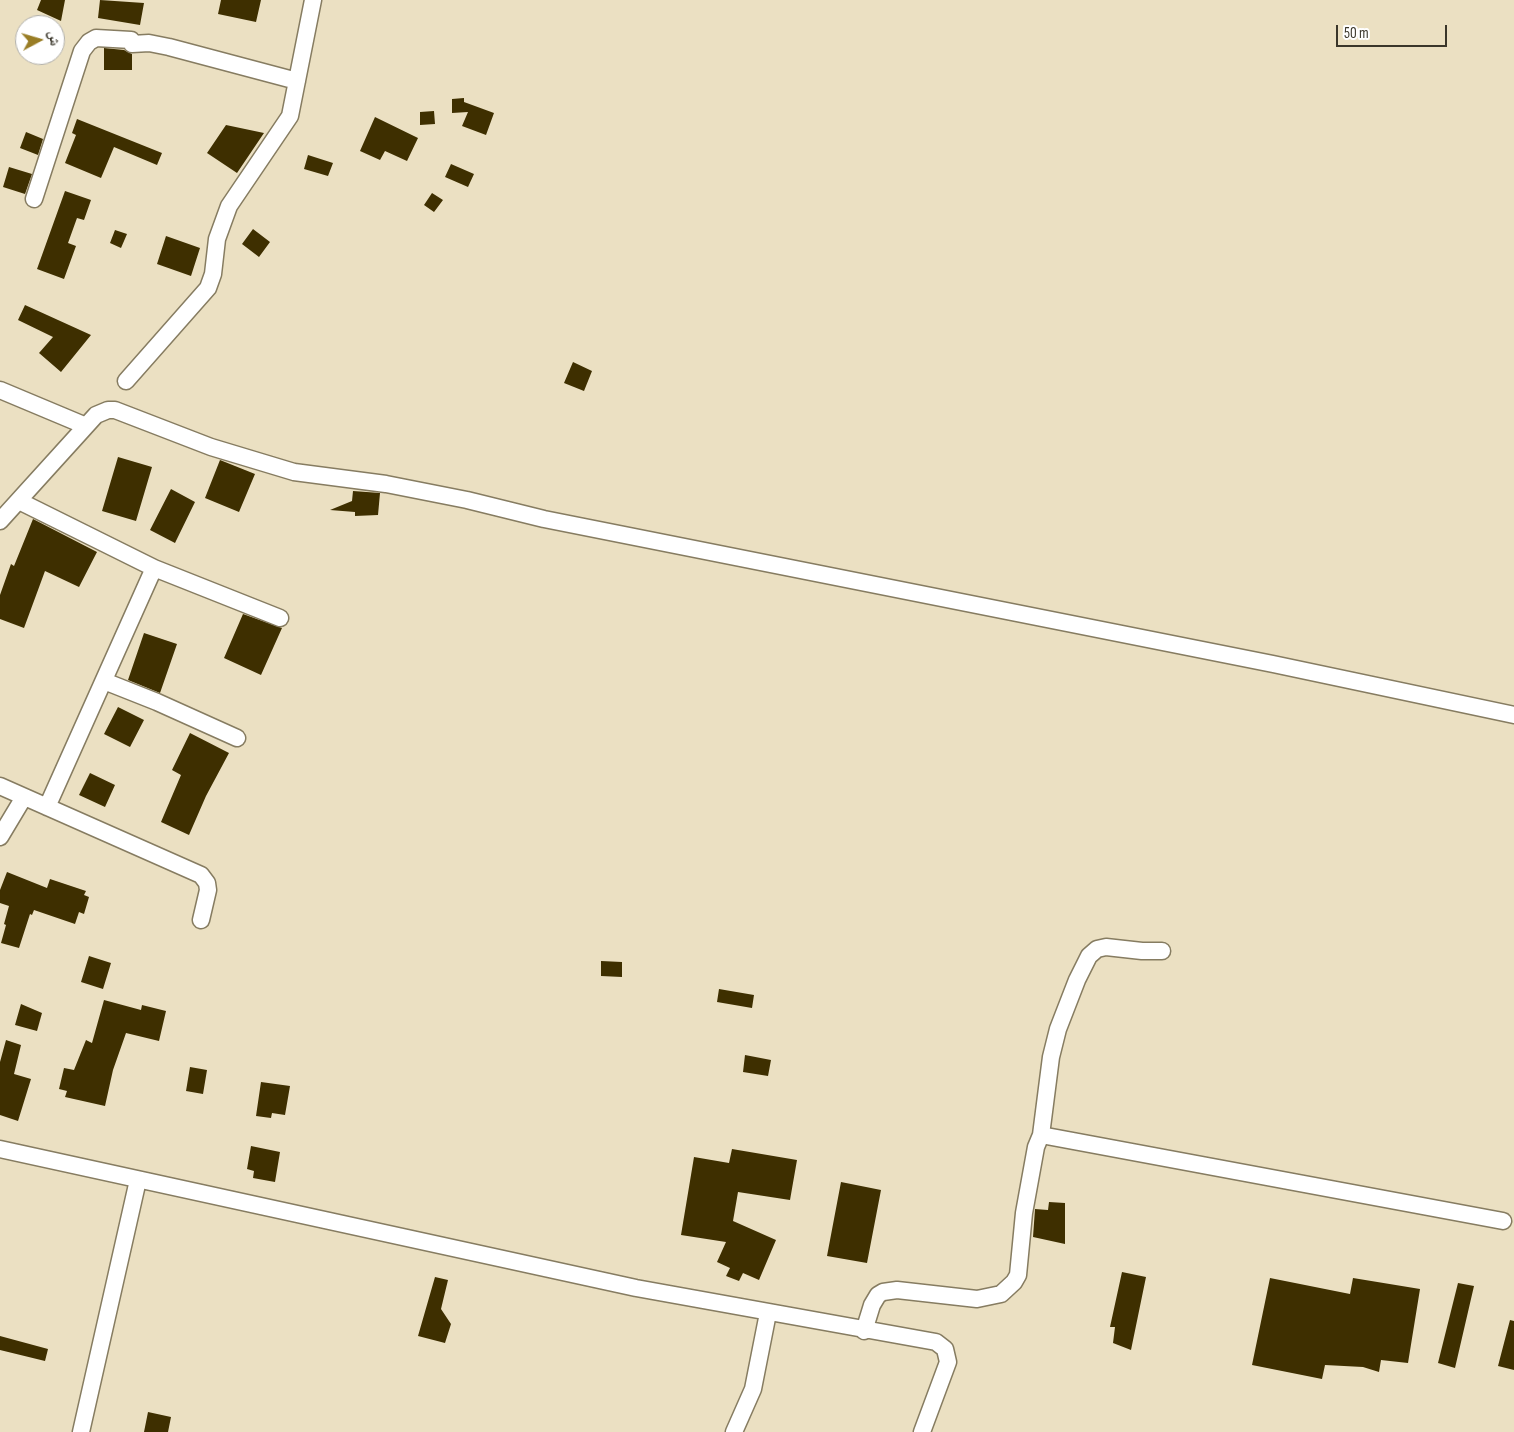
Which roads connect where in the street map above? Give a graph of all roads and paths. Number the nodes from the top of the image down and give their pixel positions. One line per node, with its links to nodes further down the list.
1 (313, 0): 2 (street)
2 (297, 81): 3 (street); 4 (street)
3 (34, 199)
4 (126, 380)
5 (0, 390): 6 (street)
6 (86, 426): 7 (street); 12 (street)
7 (19, 501): 8 (street); 9 (street)
8 (0, 522)
9 (154, 568): 10 (street); 11 (street)
10 (280, 618)
11 (104, 681): 13 (street); 16 (street)
12 (1514, 715)
13 (237, 738)
14 (0, 786): 15 (street)
15 (24, 797): 16 (street); 17 (street)
16 (46, 807): 18 (street)
17 (0, 837)
18 (201, 920)
19 (1162, 951): 20 (street)
20 (1041, 1135): 23 (street); 25 (street)
21 (0, 1149): 22 (street)
22 (138, 1180): 24 (street); 26 (street)
23 (1503, 1221)
24 (768, 1313): 25 (street); 27 (street)
25 (864, 1330): 28 (street)
26 (81, 1432)
27 (734, 1432)
28 (922, 1432)

